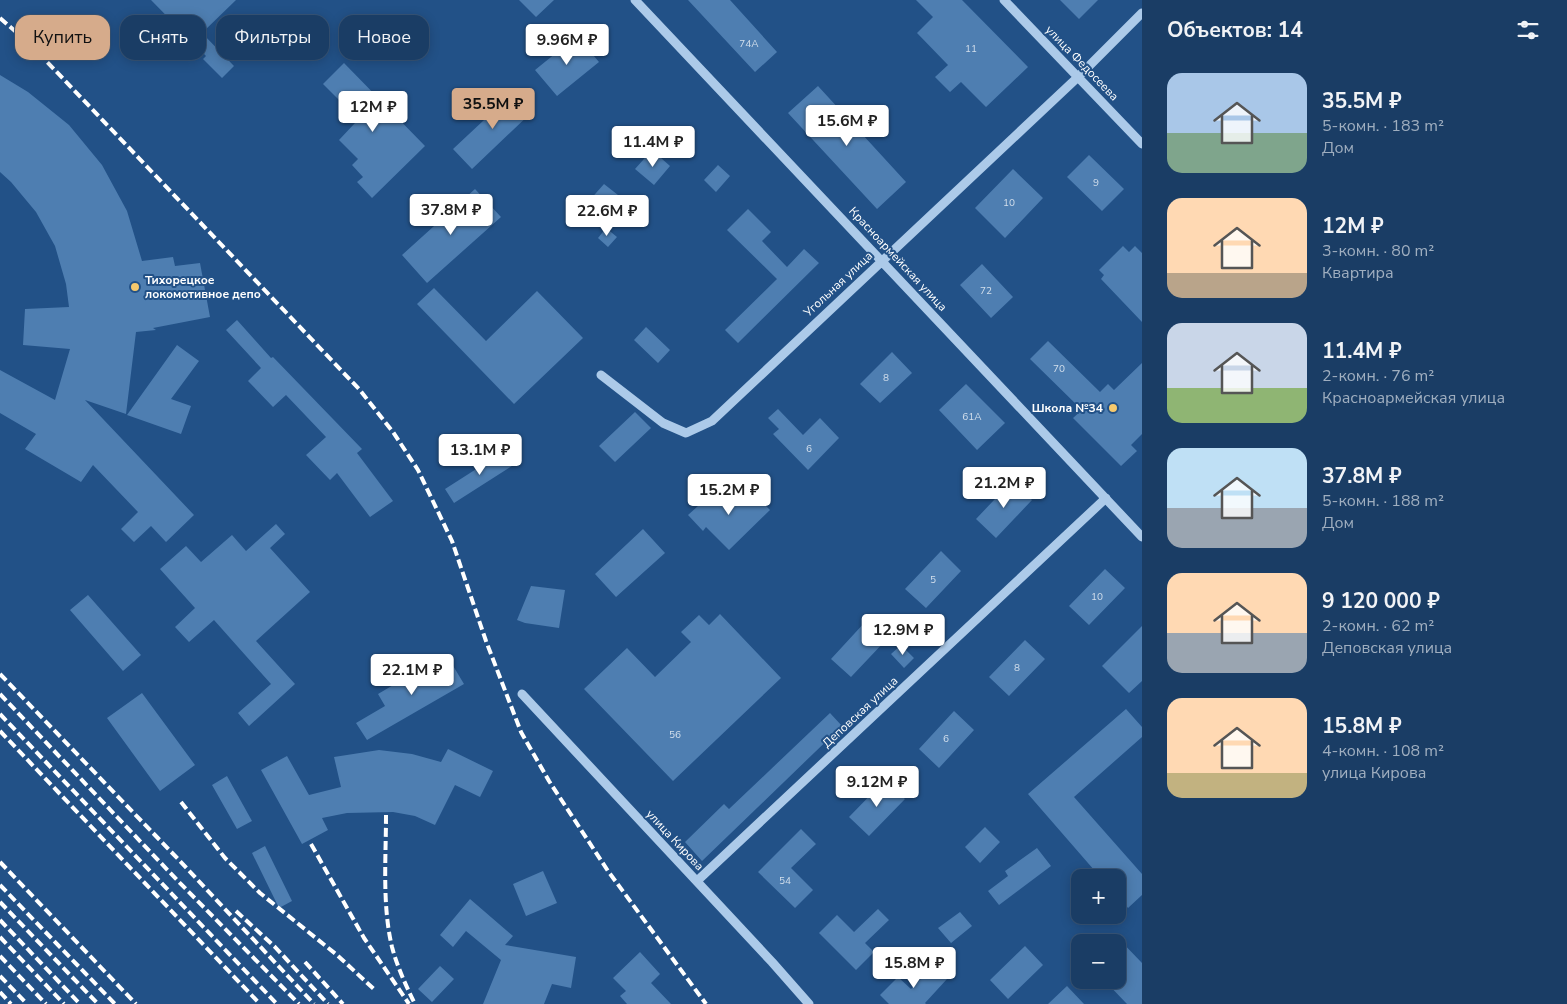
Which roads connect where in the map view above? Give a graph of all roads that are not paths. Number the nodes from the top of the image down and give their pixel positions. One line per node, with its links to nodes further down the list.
1 (635, 0): 6 (street, Красноармейская улица)
2 (1004, 0): 4 (street, улица Федосеева)
3 (1142, 13): 4 (street, Угольная улица)
4 (1078, 77): 5 (street, улица Федосеева); 6 (street, Угольная улица)
5 (1142, 144)
6 (882, 260): 7 (street, Угольная улица); 8 (street, Красноармейская улица)
7 (601, 375)
8 (1106, 498): 9 (street, Красноармейская улица); 11 (street, Деповская улица)
9 (1142, 536)
10 (522, 694): 11 (street, улица Кирова)
11 (697, 881): 12 (street, улица Кирова)
12 (809, 1004)

